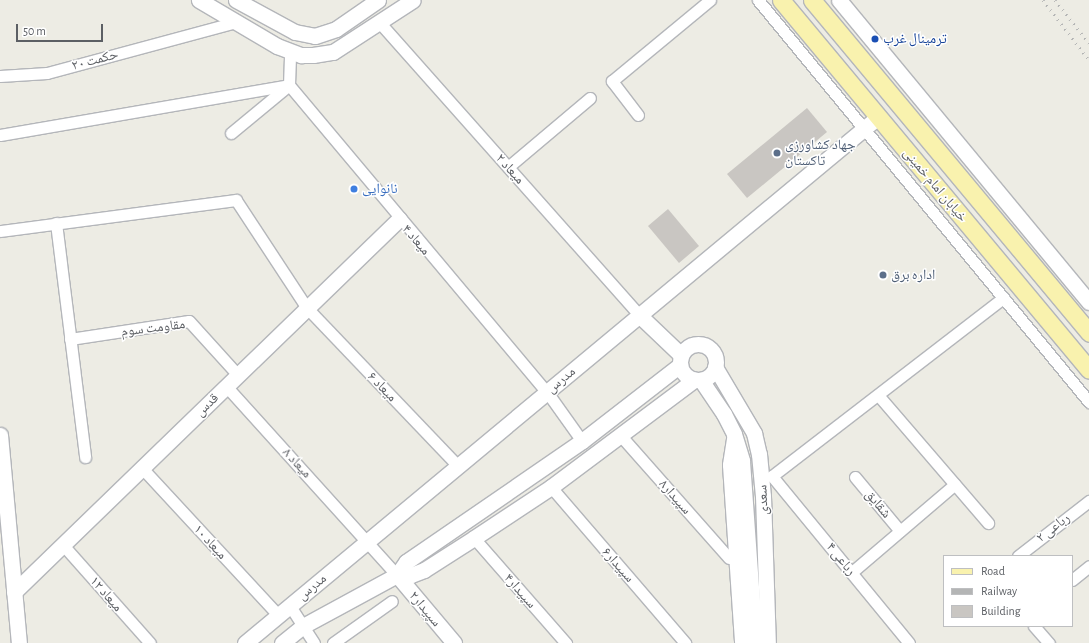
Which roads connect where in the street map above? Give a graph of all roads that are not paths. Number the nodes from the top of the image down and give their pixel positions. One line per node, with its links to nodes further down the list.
1 (199, 0): 10 (street)
2 (236, 0): 3 (street)
3 (378, 0)
4 (413, 0): 11 (street)
5 (710, 0): 19 (street)
6 (758, 0): 14 (street)
7 (781, 0): 13 (main road, خیابان امام خمینی)
8 (812, 0): 18 (main road, خیابان امام خمینی)
9 (839, 0): 29 (street)
10 (236, 22): 12 (street); 15 (street, حکمت ۲۰)
11 (380, 23): 12 (street); 24 (street, میعاد ۲)
12 (290, 52): 16 (street)
13 (831, 60): 14 (street); 20 (main road, خیابان امام خمینی)
14 (817, 71): 21 (street)
15 (0, 76)
16 (289, 85): 22 (street); 23 (street); 25 (street, میعاد ۴)
17 (590, 98): 24 (street)
18 (896, 101): 20 (main road); 32 (main road, خیابان امام خمینی)
19 (638, 115)
20 (878, 116): 21 (street, مدرس); 36 (main road, خیابان امام خمینی)
21 (864, 128): 28 (street); 31 (street, مدرس)
22 (231, 133)
23 (0, 135)
24 (508, 166): 31 (street, میعاد ۲)
25 (399, 219): 30 (street, قدس); 40 (street, میعاد ۴)
26 (56, 223): 27 (street); 30 (street, میعاد ۶); 33 (street)
27 (0, 231)
28 (1003, 298): 41 (street); 42 (street)
29 (1089, 302)
30 (307, 308): 37 (street, قدس); 48 (street, میعاد ۶)
31 (640, 315): 34 (street); 40 (street, مدرس)
32 (1089, 333)
33 (70, 340): 37 (street, مقاومت سوم); 47 (street)
34 (680, 360): 35 (street); 38 (street); 46 (street)
35 (716, 368): 38 (street); 82 (street, سعدی)
36 (1089, 370)
37 (238, 374): 39 (street, قدس)
38 (697, 380): 43 (street, سعدی); 45 (street)
39 (226, 386): 49 (street, قدس); 57 (street, میعاد ۸)
40 (547, 392): 46 (street, میعاد ۴); 48 (street, مدرس)
41 (878, 395): 51 (street); 62 (street, رباعی ۴)
42 (1089, 402)
43 (734, 434): 80 (street); 81 (street, سعدی)
44 (0, 435): 65 (street)
45 (621, 436): 52 (street); 60 (street, سپیدار۸)
46 (582, 441): 63 (street)
47 (85, 457)
48 (458, 466): 57 (street, مدرس)
49 (142, 468): 58 (street, قدس); 68 (street, میعاد ۱۰)
50 (855, 477): 55 (street, شقایق)
51 (955, 484): 54 (street); 55 (street)
52 (551, 487): 56 (street); 79 (street, سپیدار۶)
53 (1089, 501): 59 (street, رباعی ۲)
54 (988, 523)
55 (900, 531): 62 (street)
56 (474, 538): 63 (street); 78 (street, سپیدار۴)
57 (368, 540): 63 (street, میعاد ۸); 67 (street, مدرس)
58 (63, 545): 65 (street, قدس); 72 (street, میعاد ۱۲)
59 (1019, 555)
60 (729, 558)
61 (1089, 566): 64 (street)
62 (852, 572): 83 (street, رباعی ۴)
63 (397, 575): 69 (street, مدرس); 77 (street, سپیدار۲)
64 (1073, 579)
65 (14, 592): 71 (street)
66 (392, 601): 76 (street)
67 (290, 606): 68 (street, مدرس); 69 (street)
68 (278, 615): 73 (street, مدرس)
69 (303, 626): 74 (street, مدرس); 75 (street)
70 (1035, 627): 84 (street)
71 (19, 643)
72 (150, 643)
73 (245, 643)
74 (282, 643)
75 (314, 643)
76 (333, 643)
77 (454, 643)
78 (566, 643)
79 (685, 643)
80 (742, 643)
81 (756, 643)
82 (768, 643)
83 (909, 643)
84 (1048, 643)

